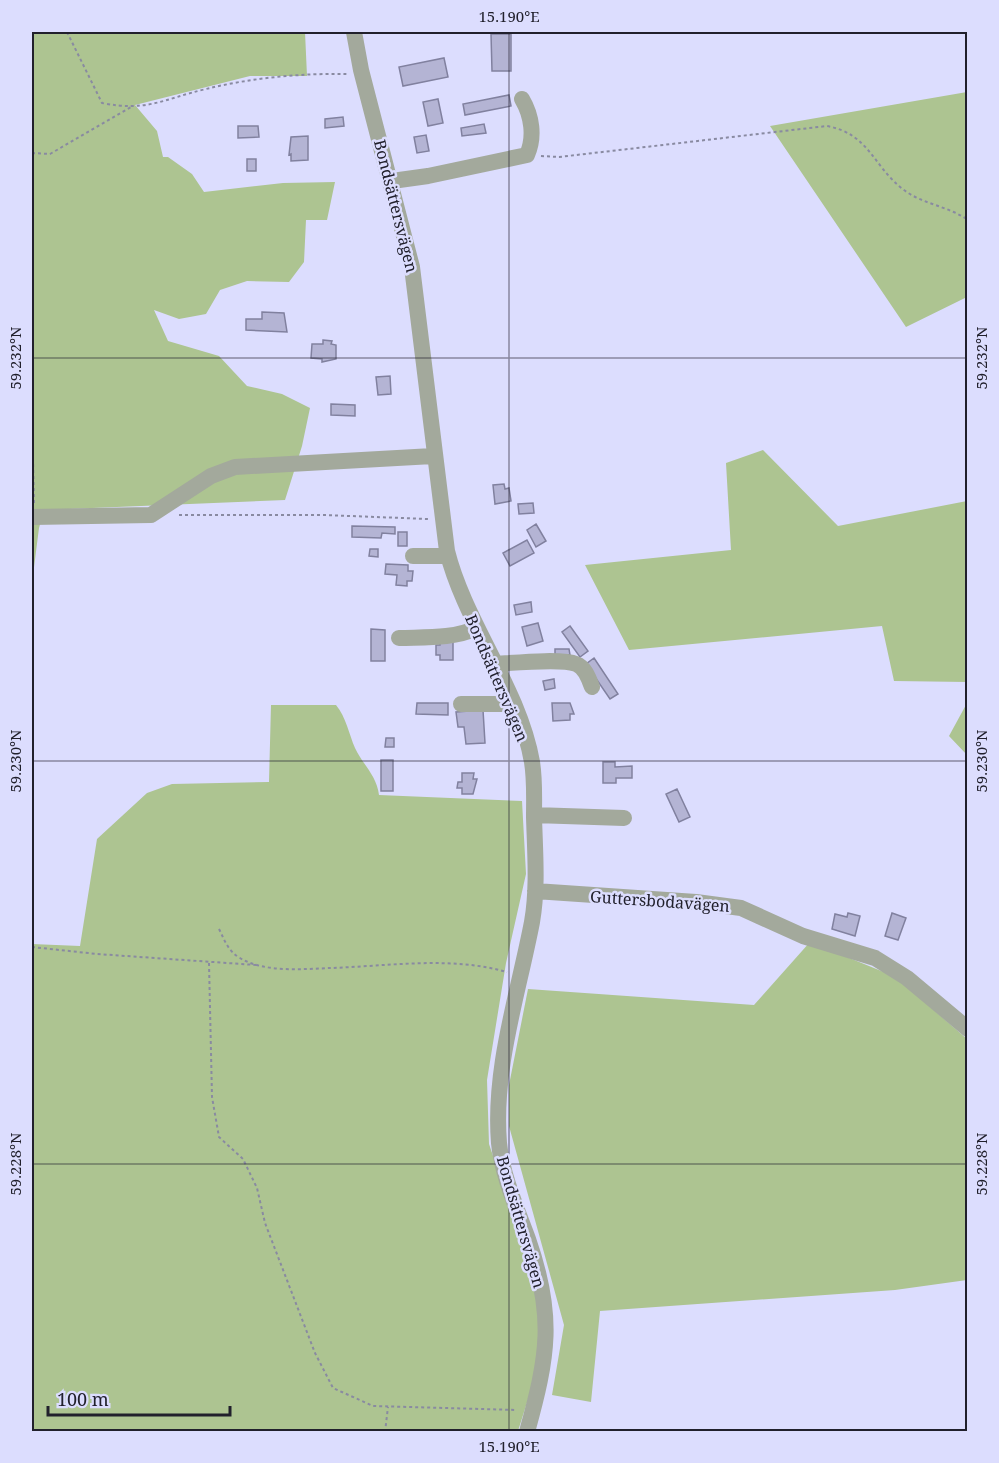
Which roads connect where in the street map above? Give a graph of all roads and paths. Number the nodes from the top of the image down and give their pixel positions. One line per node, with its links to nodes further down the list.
1 (67, 32): 5 (path)
2 (354, 32): 3 (street, Bondsättersvägen)
3 (363, 75): 5 (path); 8 (street, Bondsättersvägen)
4 (522, 99): 7 (street)
5 (131, 107): 6 (path)
6 (32, 153)
7 (527, 155): 8 (street); 9 (path)
8 (392, 181): 11 (street, Bondsättersvägen)
9 (968, 220)
10 (32, 416): 13 (path)
11 (433, 456): 13 (street); 14 (street, Bondsättersvägen)
12 (175, 515): 14 (path)
13 (32, 517)
14 (443, 519): 16 (street, Bondsättersvägen)
15 (413, 556): 16 (street)
16 (448, 556): 17 (street, Bondsättersvägen)
17 (477, 628): 18 (street); 19 (street, Bondsättersvägen)
18 (399, 638)
19 (494, 664): 20 (street); 22 (street, Bondsättersvägen)
20 (592, 687)
21 (460, 704): 22 (street)
22 (512, 704): 23 (street, Bondsättersvägen)
23 (534, 815): 24 (street); 25 (street, Bondsättersvägen)
24 (624, 818)
25 (536, 891): 30 (street, Bondsättersvägen); 31 (street, Guttersbodavägen)
26 (219, 928): 29 (path)
27 (32, 947): 28 (path)
28 (209, 963): 29 (path); 32 (path)
29 (261, 965): 30 (path)
30 (521, 976): 33 (street, Bondsättersvägen)
31 (968, 1029)
32 (388, 1407): 33 (path); 34 (path)
33 (532, 1414): 35 (street, Bondsättersvägen)
34 (385, 1431)
35 (527, 1431)

